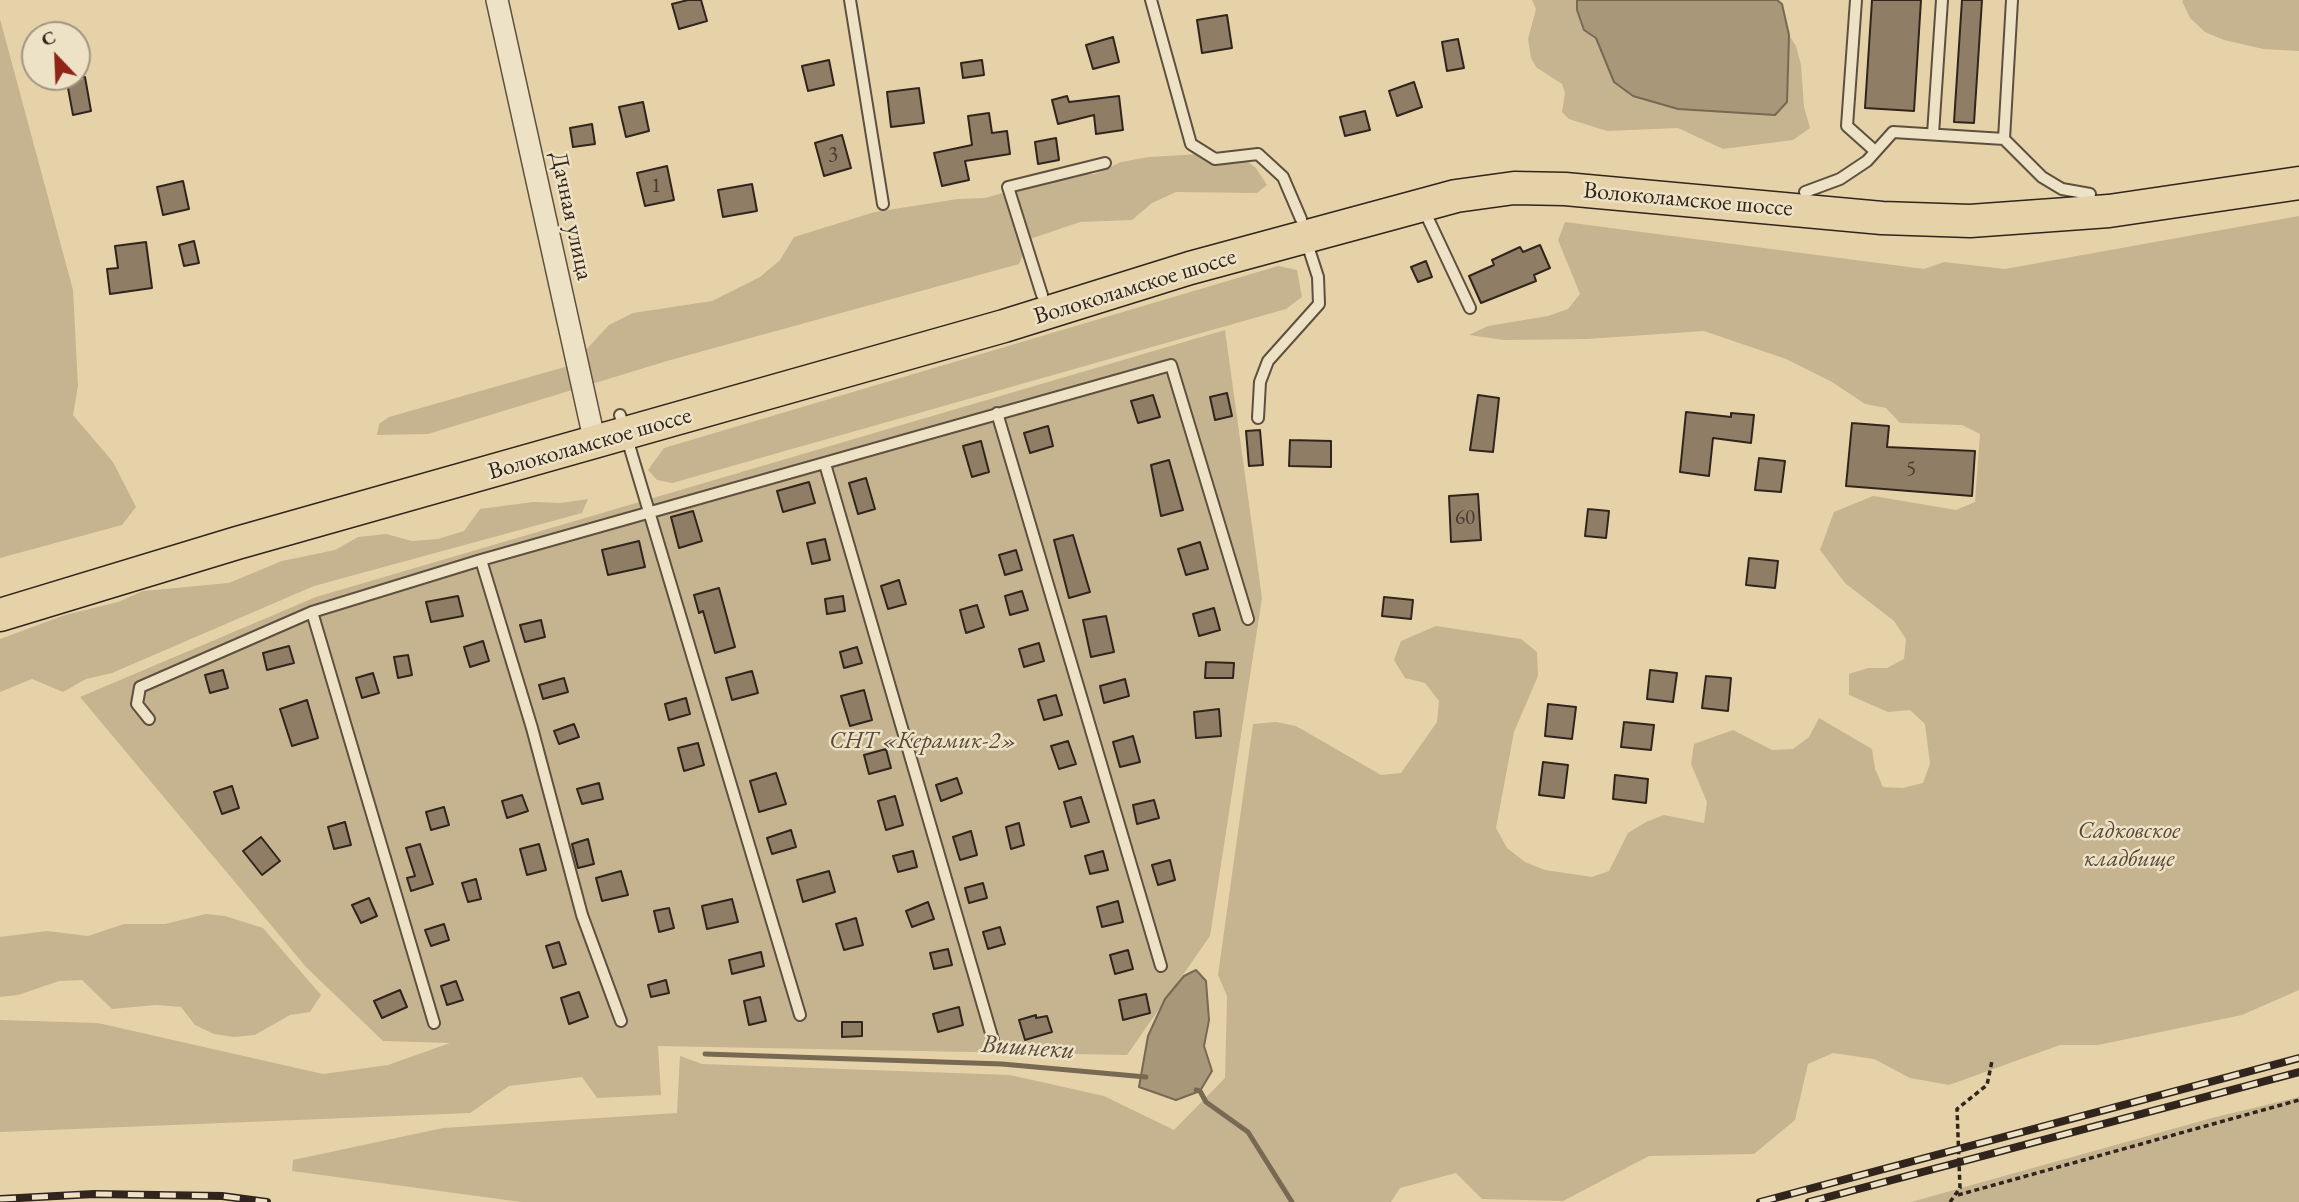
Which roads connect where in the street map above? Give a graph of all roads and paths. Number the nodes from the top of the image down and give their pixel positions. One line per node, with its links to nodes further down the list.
1 (497, 0): 22 (street, Дачная улица)
2 (850, 0): 15 (lane)
3 (1151, 0): 17 (lane)
4 (1856, 0): 9 (lane)
5 (1942, 0): 7 (lane)
6 (2012, 0): 8 (lane)
7 (1933, 134): 8 (lane); 9 (lane)
8 (2004, 139): 14 (lane)
9 (1875, 151): 13 (lane)
10 (1105, 163): 18 (lane)
11 (2299, 164): 14 (main road, Волоколамское шоссе)
12 (2299, 183): 16 (main road, Волоколамское шоссе)
13 (1805, 192): 14 (main road, Волоколамское шоссе); 17 (main road, Волоколамское шоссе)
14 (2090, 194)
15 (883, 204)
16 (1422, 206): 17 (main road, Волоколамское шоссе); 19 (lane)
17 (1303, 228): 18 (main road, Волоколамское шоссе); 21 (lane); 22 (main road, Волоколамское шоссе)
18 (1042, 295): 22 (main road, Волоколамское шоссе)
19 (1469, 307)
20 (997, 413): 23 (lane); 29 (lane); 31 (lane)
21 (1258, 418)
22 (608, 429): 24 (lane); 26 (main road, Волоколамское шоссе); 28 (main road, Волоколамское шоссе)
23 (825, 464): 24 (lane); 35 (lane)
24 (649, 512): 25 (lane); 32 (lane)
25 (481, 561): 27 (lane); 33 (lane)
26 (0, 594)
27 (312, 612): 30 (lane); 34 (lane)
28 (0, 615)
29 (1248, 619)
30 (149, 719)
31 (1161, 966)
32 (800, 1014)
33 (621, 1021)
34 (434, 1023)
35 (993, 1041)
36 (1992, 1062): 38 (path)
37 (2299, 1100): 38 (path)
38 (1958, 1195): 39 (path)
39 (1951, 1202)

